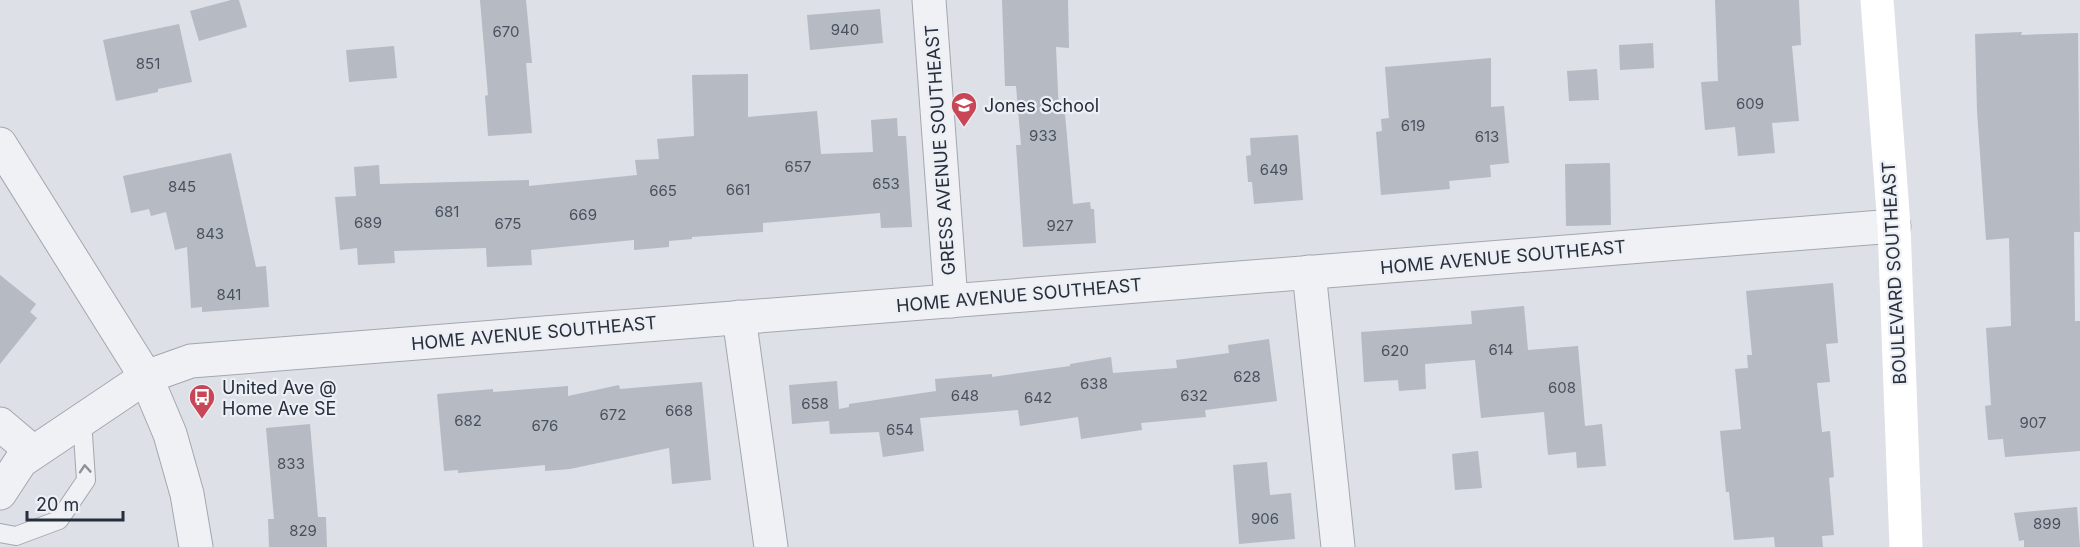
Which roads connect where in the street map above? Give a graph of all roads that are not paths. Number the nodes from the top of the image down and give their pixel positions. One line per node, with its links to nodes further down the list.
1 (928, 0): 6 (street, GRESS AVENUE SOUTHEAST)
2 (1877, 0): 4 (main road, BOULEVARD SOUTHEAST)
3 (0, 144): 8 (street)
4 (1894, 226): 5 (street, HOME AVENUE SOUTHEAST); 17 (main road, BOULEVARD SOUTHEAST)
5 (1310, 272): 6 (street, HOME AVENUE SOUTHEAST); 16 (street)
6 (951, 301): 7 (street, HOME AVENUE SOUTHEAST)
7 (739, 317): 8 (street, HOME AVENUE SOUTHEAST); 15 (street)
8 (146, 377): 9 (street, HOME AVENUE SOUTHEAST); 14 (street)
9 (81, 420): 11 (street, HOME AVENUE SOUTHEAST); 13 (lane, one-way to 9)
10 (0, 424): 11 (street)
11 (33, 452): 12 (street, HOME AVENUE SOUTHEAST)
12 (0, 493)
13 (0, 533)
14 (196, 547)
15 (771, 547)
16 (1338, 547)
17 (1906, 547)

